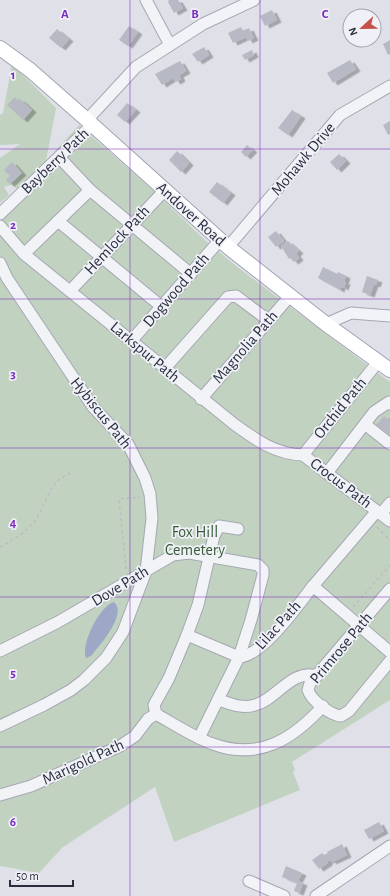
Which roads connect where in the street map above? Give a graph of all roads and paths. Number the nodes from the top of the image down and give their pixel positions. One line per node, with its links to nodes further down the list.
1 (146, 0): 3 (street)
2 (254, 0): 3 (street, Bayberry Path)
3 (170, 45): 6 (street, Bayberry Path)
4 (0, 48): 6 (main road, Andover Road)
5 (390, 86): 14 (street, Mohawk Drive)
6 (89, 122): 7 (street, Bayberry Path); 9 (main road, Andover Road)
7 (59, 157): 8 (street); 10 (street, Bayberry Path)
8 (90, 190): 11 (street); 12 (street)
9 (165, 190): 12 (street, Hemlock Path); 14 (main road, Andover Road)
10 (0, 214)
11 (58, 221): 15 (street); 16 (street)
12 (131, 225): 16 (street, Hemlock Path); 18 (street)
13 (0, 226): 15 (street, Larkspur Path)
14 (224, 244): 18 (street, Dogwood Path); 20 (main road, Andover Road)
15 (24, 254): 19 (street, Larkspur Path)
16 (101, 257): 19 (street, Hemlock Path); 21 (street)
17 (0, 263): 36 (street, Hybiscus Path)
18 (191, 274): 21 (street, Dogwood Path)
19 (70, 291): 25 (street, Larkspur Path)
20 (290, 296): 23 (street, Magnolia Path); 24 (main road, Andover Road)
21 (162, 307): 25 (street, Dogwood Path)
22 (390, 316): 24 (street)
23 (268, 320): 27 (street); 29 (street, Magnolia Path)
24 (326, 324): 26 (main road, Andover Road)
25 (132, 340): 27 (street, Larkspur Path)
26 (378, 362): 28 (main road, Andover Road); 33 (street, Orchid Path)
27 (165, 368): 29 (street, Larkspur Path)
28 (390, 370)
29 (201, 399): 33 (street, Larkspur Path)
30 (390, 402): 31 (street)
31 (366, 425): 32 (street); 35 (street)
32 (390, 444)
33 (303, 454): 35 (street, Crocus Path)
34 (74, 472): 43 (path)
35 (327, 473): 38 (street, Crocus Path)
36 (150, 496): 46 (path); 47 (street, Hybiscus Path)
37 (390, 503): 38 (street, Lilac Path)
38 (379, 512): 39 (street, Lilac Path); 40 (street, Crocus Path)
39 (369, 520): 42 (path); 48 (street, Lilac Path)
40 (390, 521)
41 (238, 529): 44 (street)
42 (390, 540)
43 (0, 547)
44 (210, 556): 47 (street, Dove Path); 52 (street); 55 (street, Dove Path)
45 (390, 565): 50 (path)
46 (126, 569)
47 (146, 571): 53 (street, Dove Path); 61 (street, Hybiscus Path)
48 (313, 586): 50 (street, Lilac Path); 55 (street, Lilac Path)
49 (390, 589): 51 (street, Primrose Path)
50 (346, 615): 51 (street, Lilac Path)
51 (360, 626): 54 (street, Lilac Path); 57 (street, Primrose Path)
52 (187, 635): 55 (street); 60 (street)
53 (0, 651)
54 (390, 652)
55 (239, 657): 58 (street)
56 (390, 661): 59 (street)
57 (317, 676): 58 (street); 59 (street, Primrose Path)
58 (219, 700): 62 (street)
59 (323, 706): 62 (street)
60 (156, 714): 62 (street); 63 (street, Marigold Path)
61 (0, 726)
62 (199, 738)
63 (0, 795)
64 (390, 846): 67 (street)
65 (249, 881): 66 (street)
66 (284, 896)
67 (316, 896)

